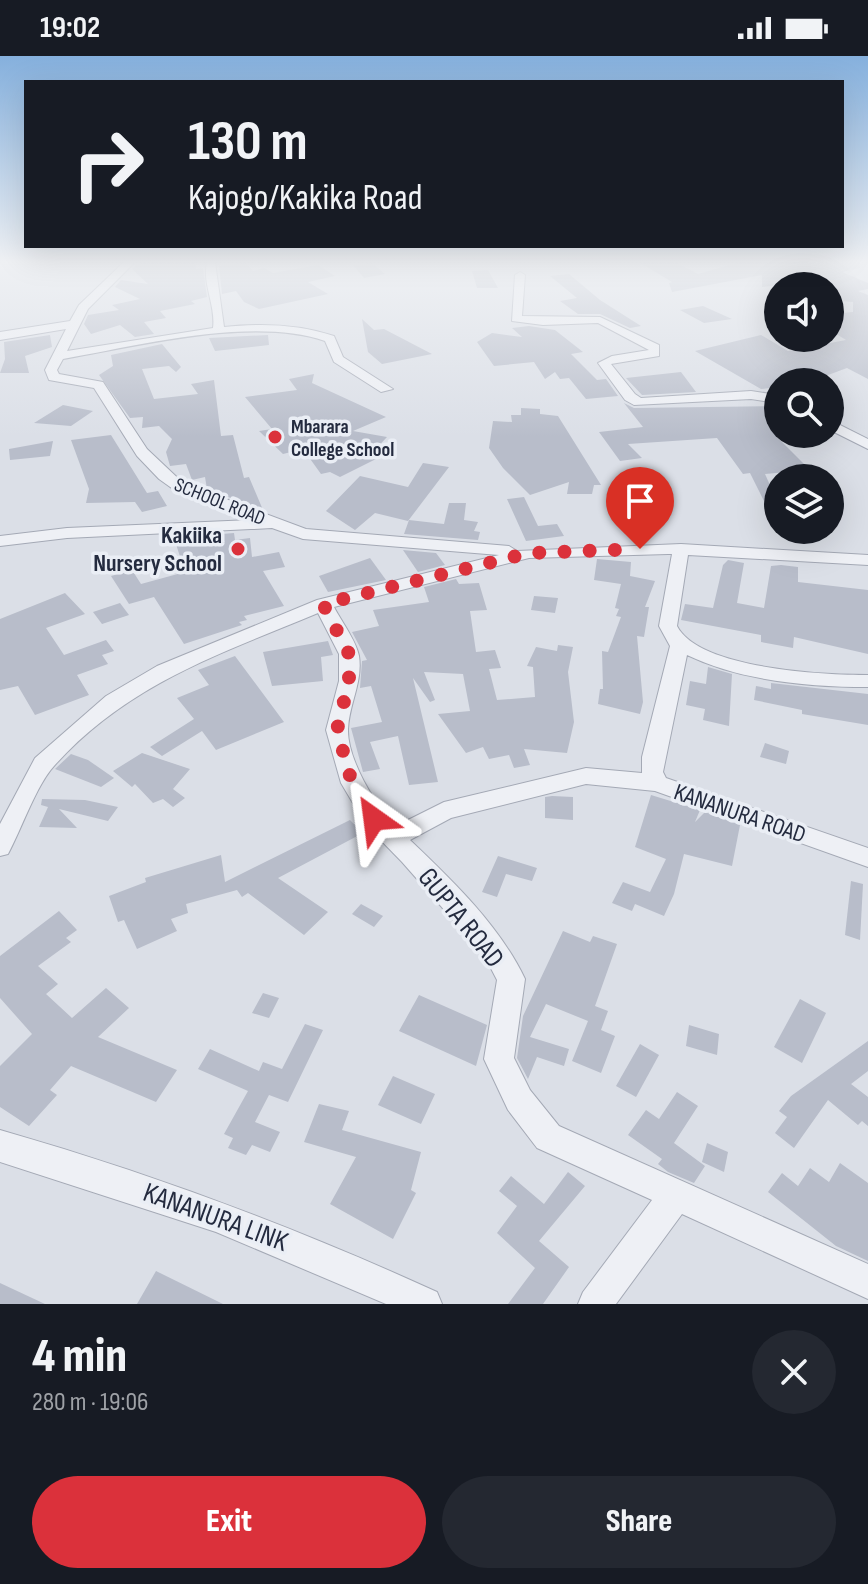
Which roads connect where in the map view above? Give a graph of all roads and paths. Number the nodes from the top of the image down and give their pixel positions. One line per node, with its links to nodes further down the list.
1 (77, 320): 6 (street)
2 (220, 320): 7 (street)
3 (527, 320): 4 (street)
4 (593, 320)
5 (600, 320): 11 (street)
6 (75, 324): 8 (street); 9 (street)
7 (218, 332): 9 (street); 10 (street)
8 (0, 336)
9 (61, 356): 14 (street, SCHOOL ROAD)
10 (386, 389)
11 (764, 397)
12 (844, 432): 13 (street)
13 (868, 445)
14 (276, 524): 15 (street); 17 (street, SCHOOL ROAD)
15 (0, 541)
16 (681, 549): 17 (street); 18 (street); 20 (street)
17 (529, 553): 19 (street)
18 (868, 560)
19 (323, 604): 23 (street, GUPTA ROAD); 24 (street)
20 (680, 645): 21 (street); 22 (street, KANANURA ROAD)
21 (868, 681)
22 (657, 783): 23 (street); 25 (street, KANANURA ROAD)
23 (393, 838): 27 (street, GUPTA ROAD)
24 (0, 847)
25 (868, 858)
26 (0, 1146): 29 (street, KANANURA LINK)
27 (676, 1195): 28 (street, GUPTA ROAD); 30 (street)
28 (868, 1282)
29 (425, 1304)
30 (595, 1304)

